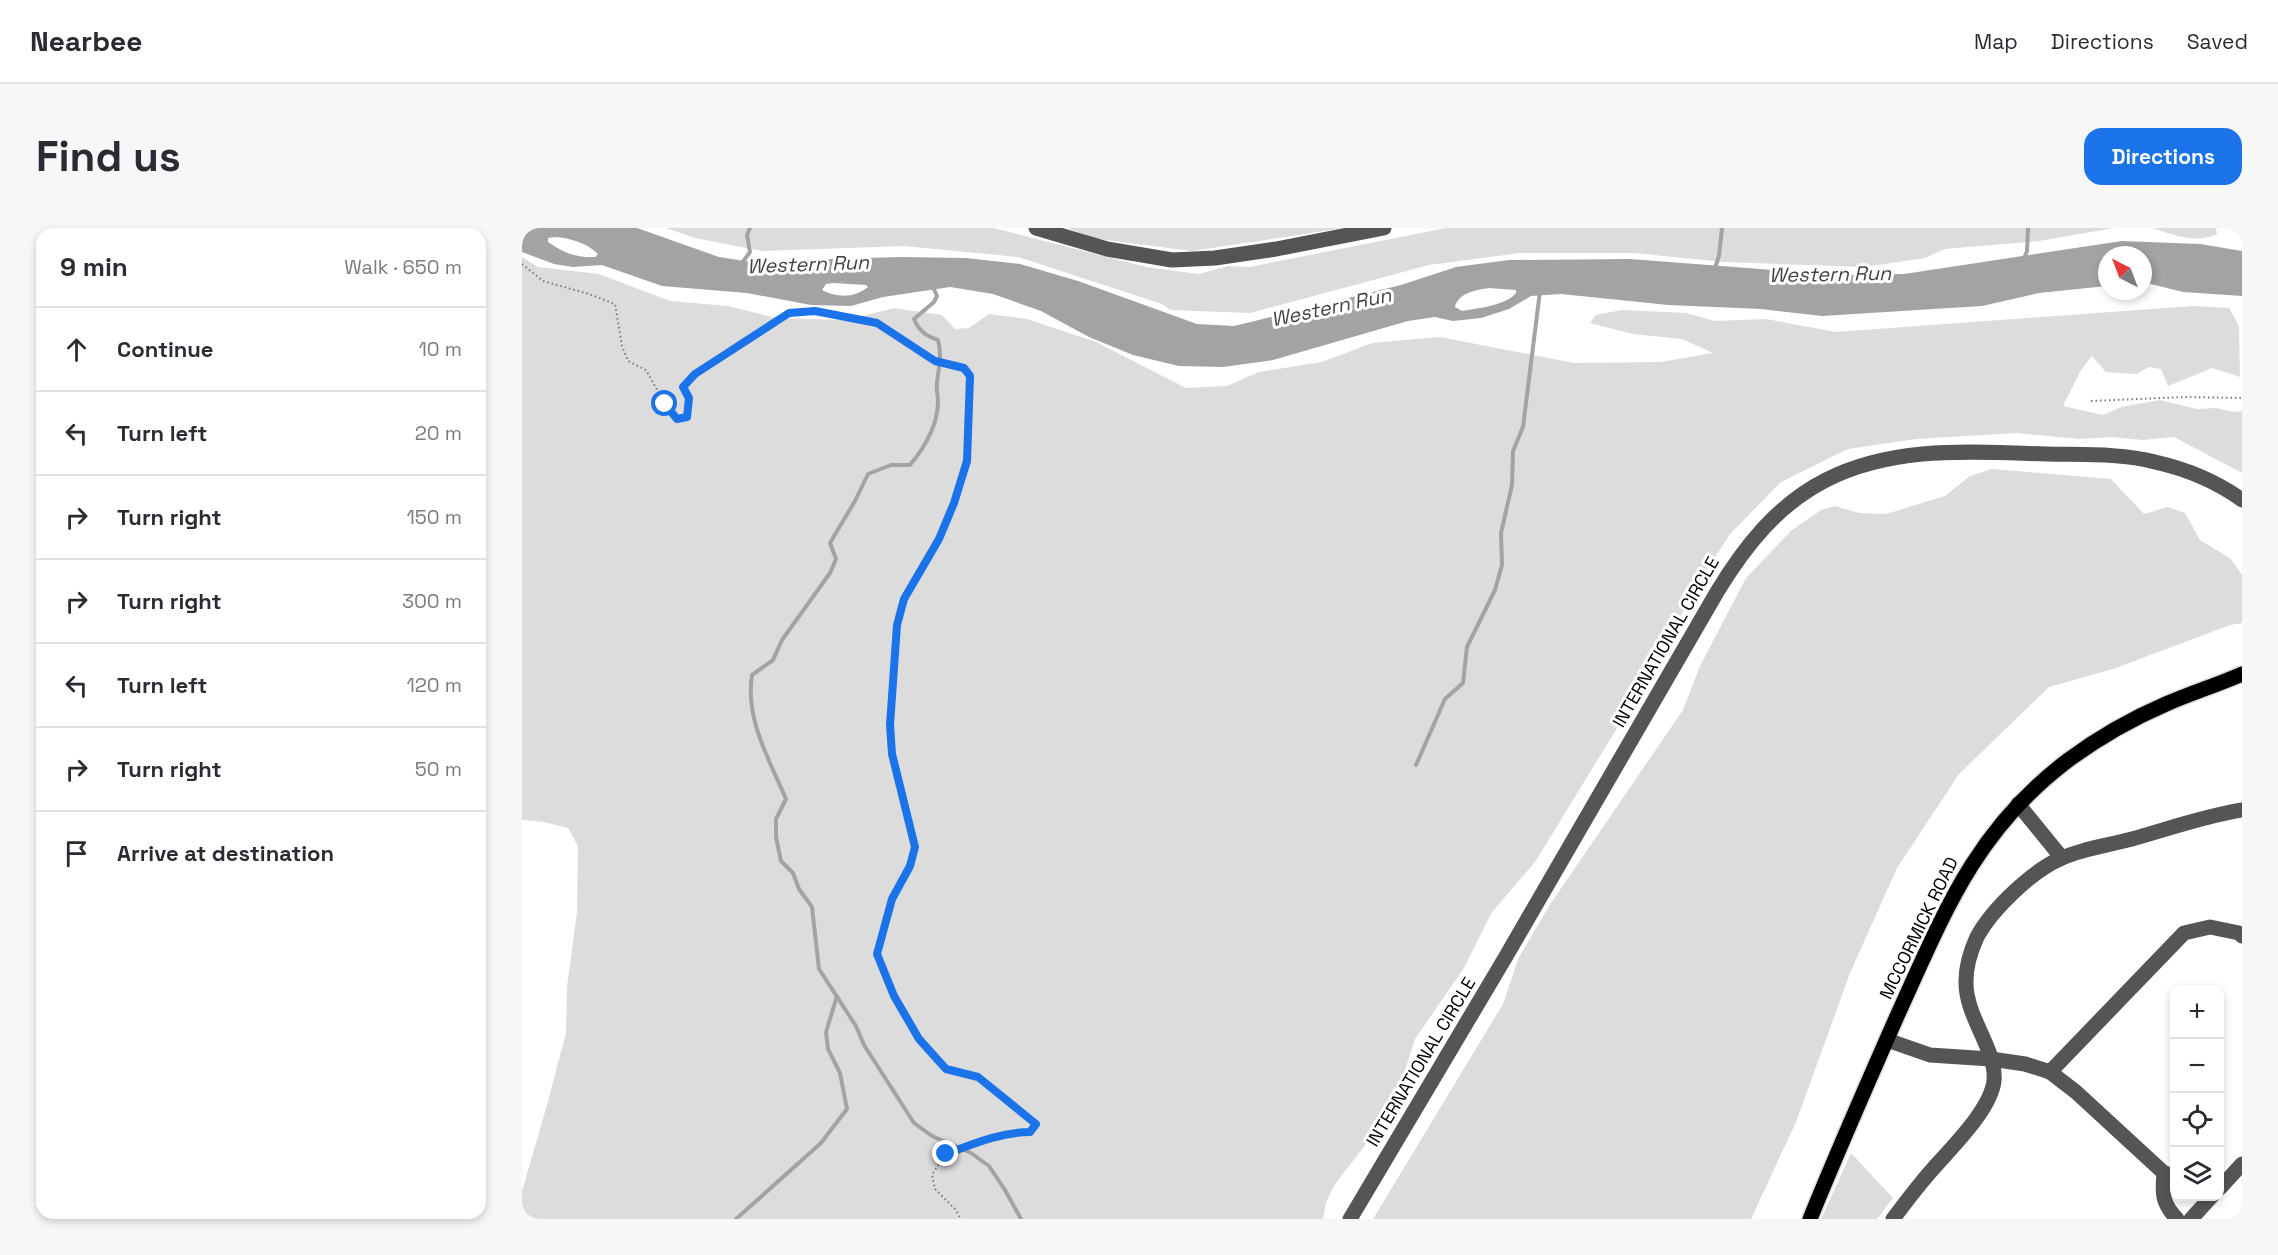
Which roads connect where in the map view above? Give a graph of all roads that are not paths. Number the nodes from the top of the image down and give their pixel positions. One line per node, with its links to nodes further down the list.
1 (1036, 228): 3 (street)
2 (1384, 228): 3 (street)
3 (1057, 232)
4 (2242, 500): 17 (street, INTERNATIONAL CIRCLE)
5 (2242, 675): 6 (main road, MCCORMICK ROAD)
6 (2018, 804): 8 (street); 10 (main road, MCCORMICK ROAD)
7 (2242, 810): 8 (street)
8 (2062, 858): 11 (street)
9 (2242, 936): 12 (street)
10 (1887, 1041): 11 (street); 18 (main road, MCCORMICK ROAD)
11 (1991, 1059): 12 (street); 19 (street)
12 (2050, 1072): 14 (street)
13 (2242, 1164): 15 (street)
14 (2169, 1175): 20 (street)
15 (2224, 1183)
16 (2208, 1201): 21 (street)
17 (1350, 1219)
18 (1810, 1219)
19 (1893, 1219)
20 (2177, 1219)
21 (2191, 1219)

